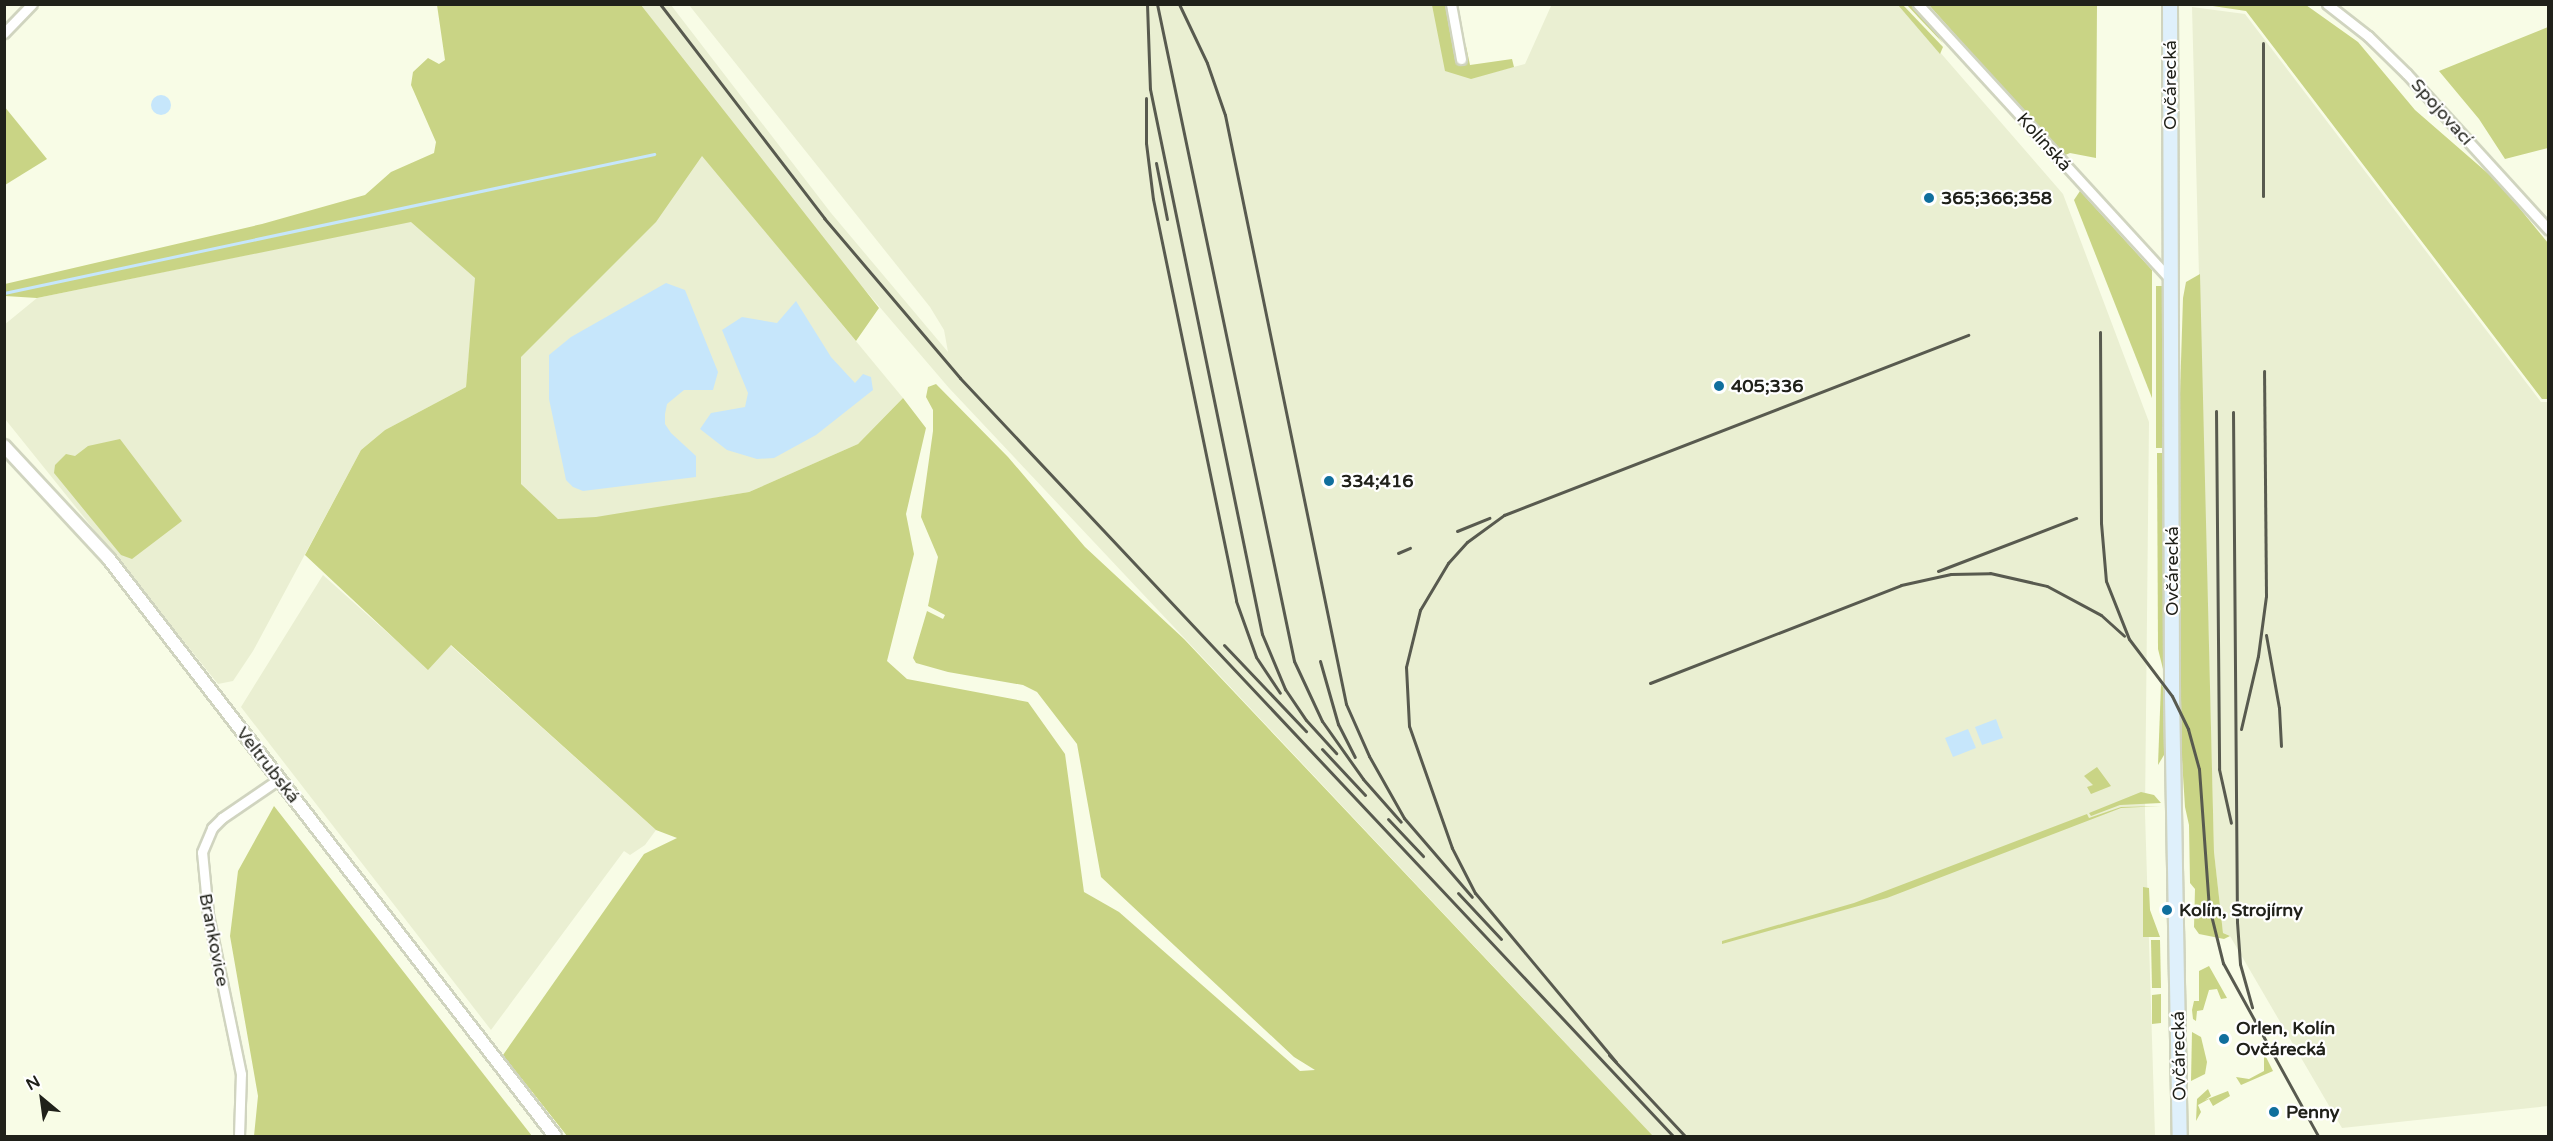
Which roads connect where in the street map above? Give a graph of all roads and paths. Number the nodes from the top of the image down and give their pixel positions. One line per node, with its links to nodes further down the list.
1 (32, 4): 6 (street)
2 (1451, 4): 7 (street)
3 (1918, 4): 9 (street, Kolínská)
4 (2170, 4): 9 (main road, Ovčárecká)
5 (2326, 4): 8 (street, Spojovací)
6 (4, 33)
7 (1461, 59)
8 (2548, 230)
9 (2171, 280): 14 (main road, Ovčárecká)
10 (4, 446): 11 (street, Veltrubská)
11 (279, 779): 12 (street, Brankovice); 13 (street, Veltrubská)
12 (239, 1137)
13 (555, 1137)
14 (2180, 1137)

